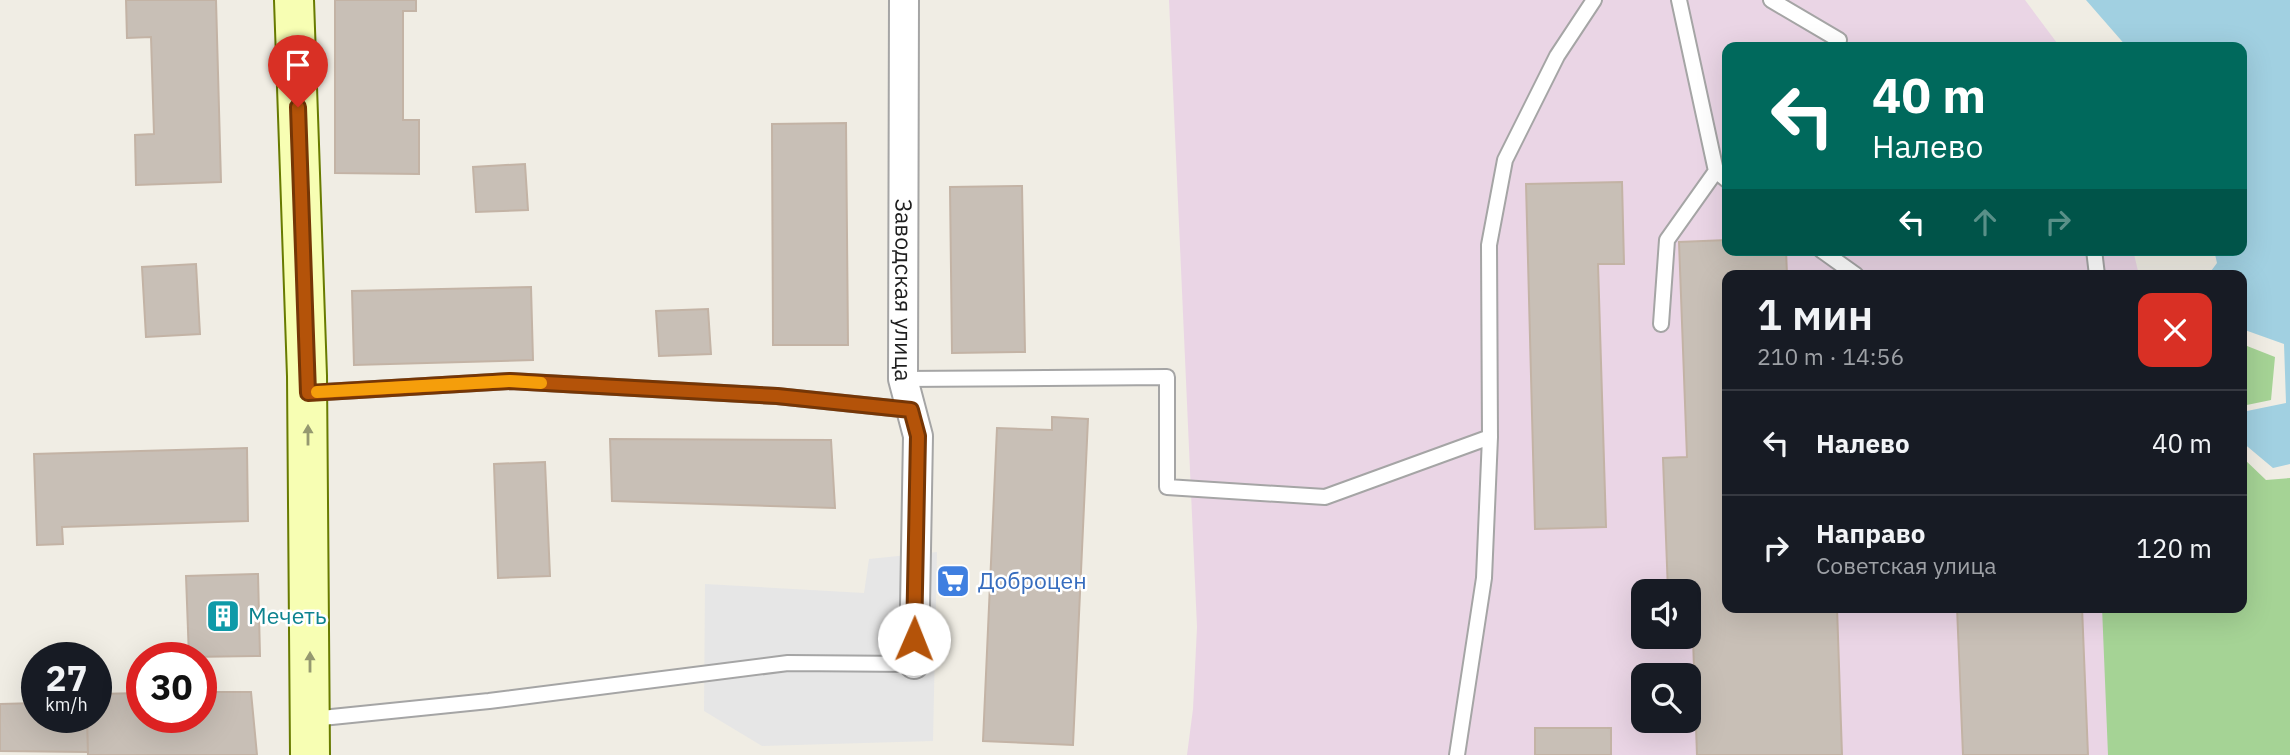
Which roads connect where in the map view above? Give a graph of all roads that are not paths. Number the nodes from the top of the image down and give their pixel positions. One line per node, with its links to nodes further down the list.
1 (294, 0): 12 (main road)
2 (904, 0): 11 (street, Заводская улица)
3 (1594, 0): 14 (lane)
4 (1679, 0): 7 (lane)
5 (1771, 0): 6 (lane)
6 (1839, 40)
7 (1721, 176): 10 (lane)
8 (1829, 256): 9 (lane)
9 (1849, 270)
10 (1661, 324)
11 (903, 379): 13 (street, Заводская улица); 14 (lane)
12 (308, 393): 13 (lane); 16 (main road, one-way to 12)
13 (911, 410): 15 (street, Заводская улица)
14 (1490, 437): 17 (lane)
15 (914, 664): 16 (lane)
16 (310, 737)
17 (1457, 755)

